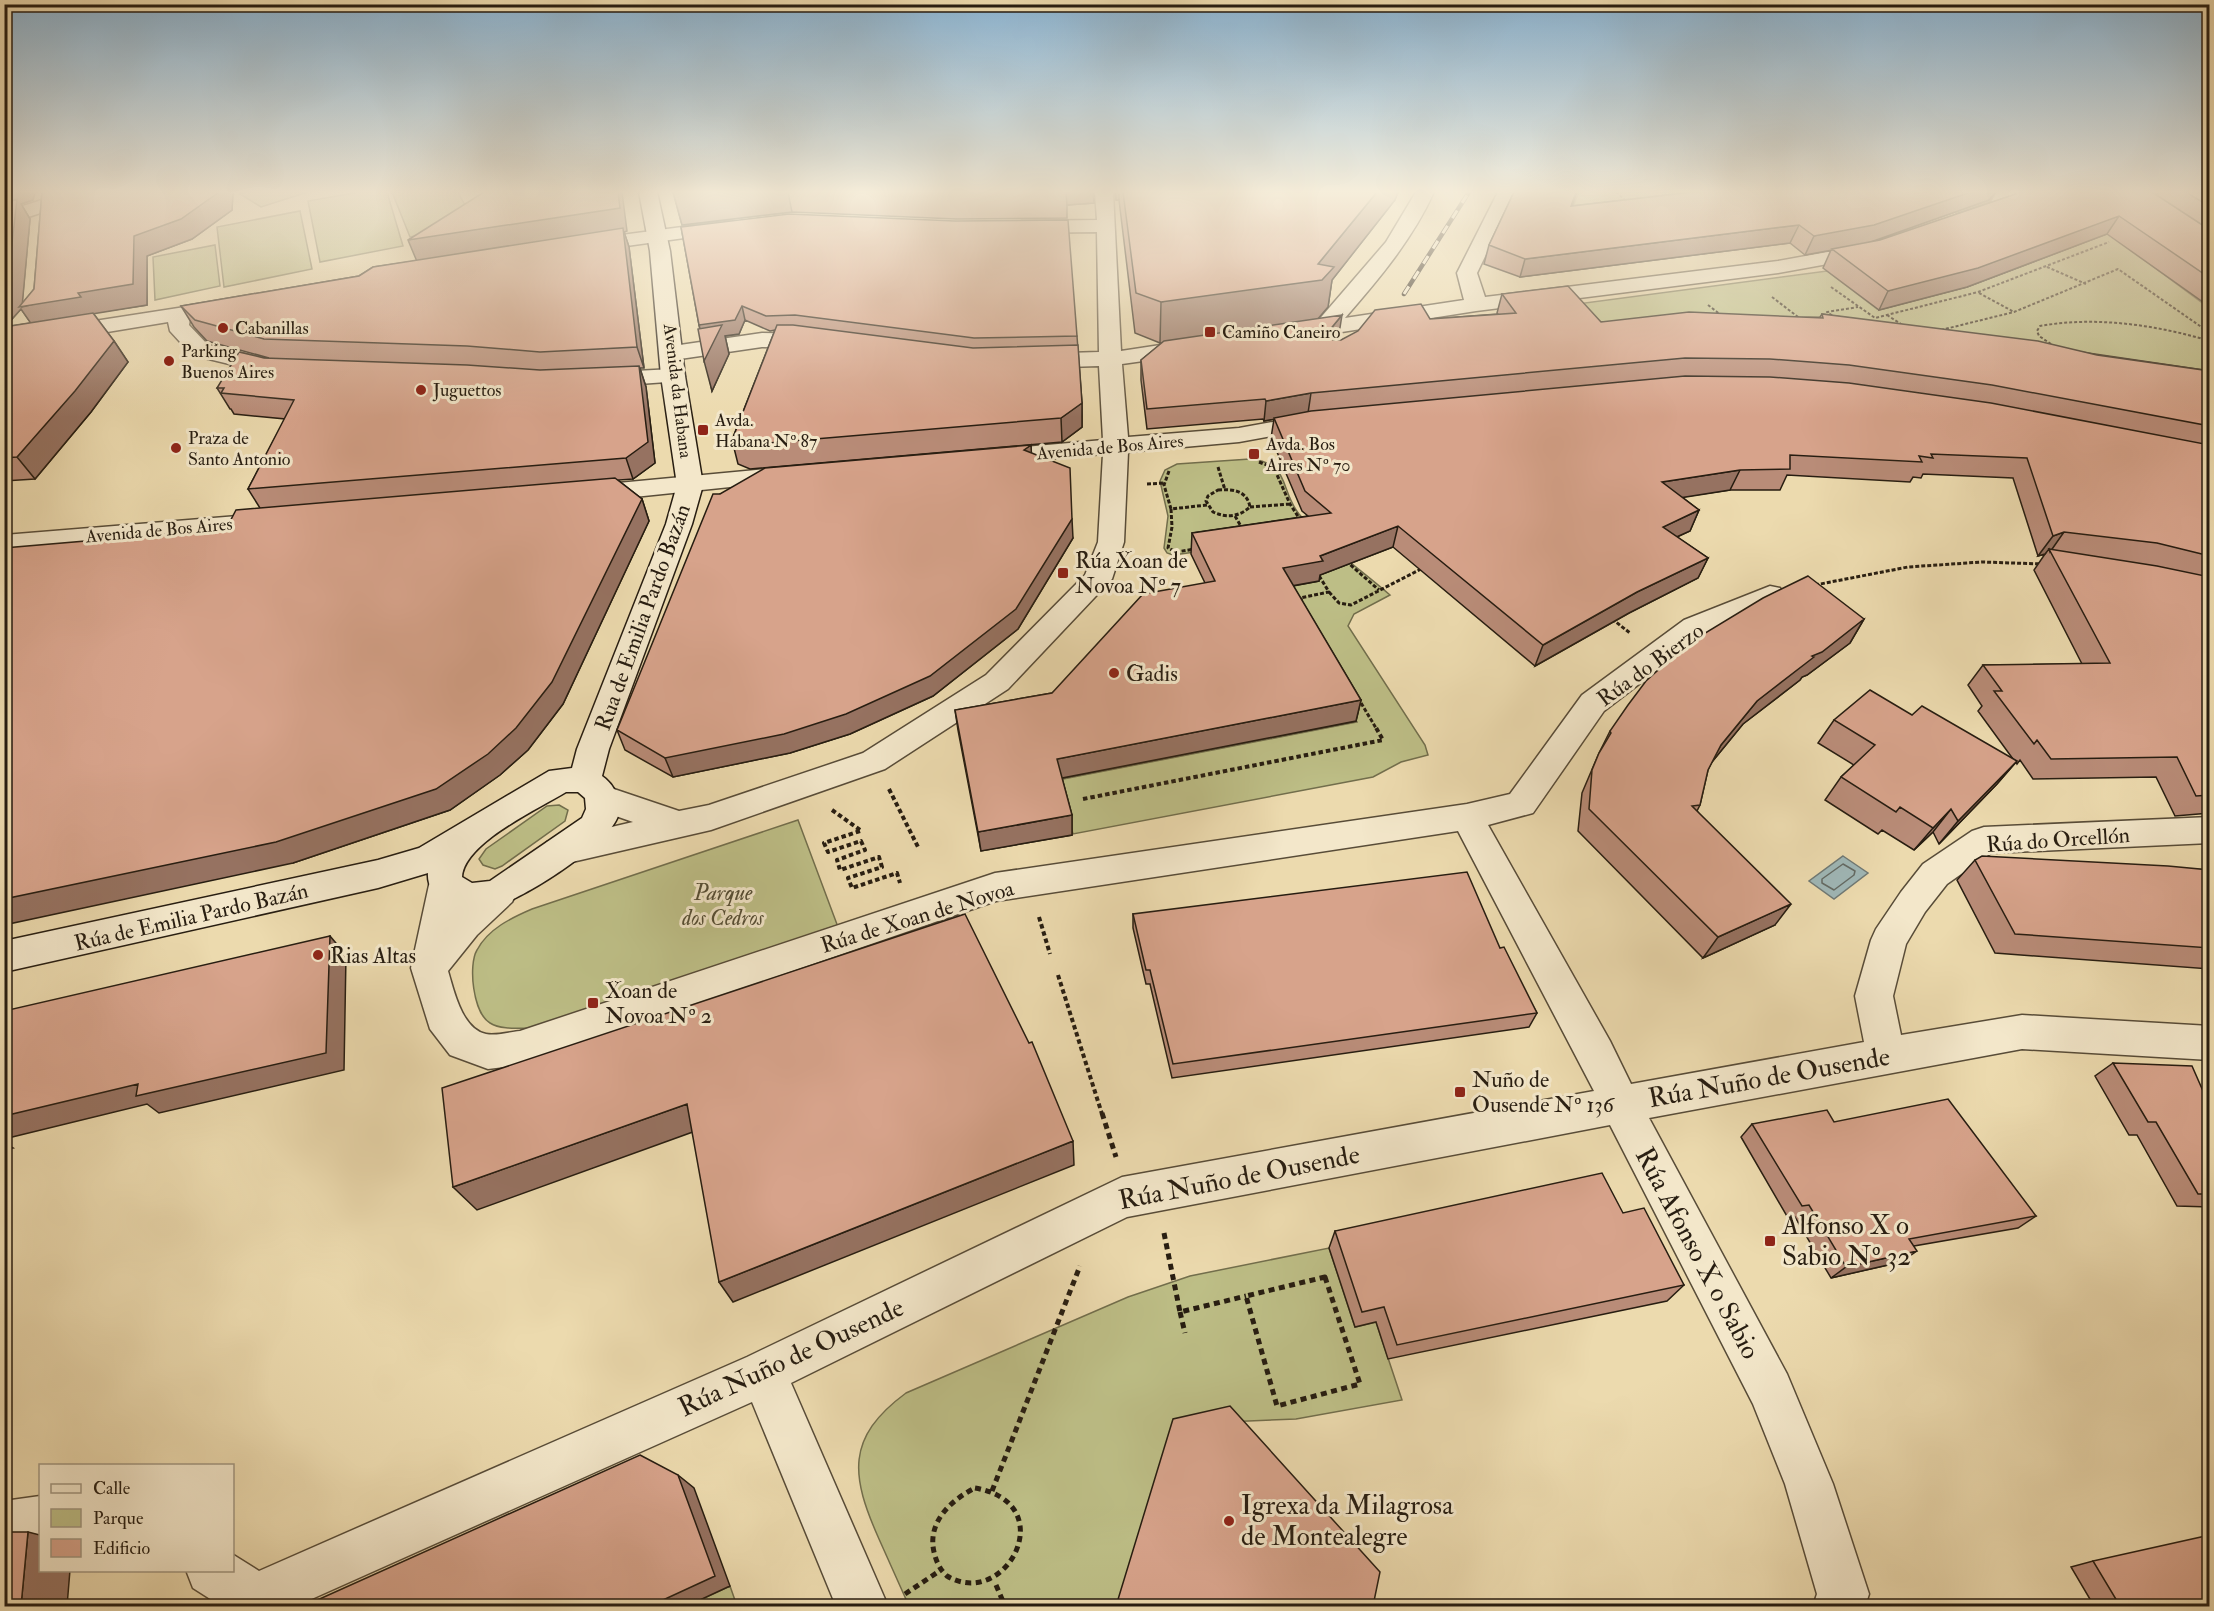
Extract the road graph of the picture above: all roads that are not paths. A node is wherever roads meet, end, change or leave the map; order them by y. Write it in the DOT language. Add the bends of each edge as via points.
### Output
graph roads {
  1 [pos="660,267"];
  2 [pos="1108,267"];
  3 [pos="1376,267"];
  4 [pos="1469,267"];
  5 [pos="1774,267"];
  6 [pos="249,303"];
  7 [pos="1476,305"];
  8 [pos="180,314"];
  9 [pos="28,318"];
  10 [pos="1363,322"];
  11 [pos="1324,328"];
  12 [pos="1279,334"];
  13 [pos="6,343"];
  14 [pos="834,343"];
  15 [pos="1212,344"];
  16 [pos="1344,345"];
  17 [pos="1110,359"];
  18 [pos="1009,361"];
  19 [pos="673,365"];
  20 [pos="299,370"];
  21 [pos="571,381"];
  22 [pos="1339,419"];
  23 [pos="1116,446"];
  24 [pos="962,460"];
  25 [pos="809,474"];
  26 [pos="690,485"];
  27 [pos="560,496"];
  28 [pos="304,518"];
  29 [pos="4,543"];
  30 [pos="1770,595"];
  31 [pos="582,786"];
  32 [pos="1467,818"];
  33 [pos="680,825"];
  34 [pos="2210,830"];
  35 [pos="473,833"];
  36 [pos="559,852"];
  37 [pos="378,874"];
  38 [pos="445,879"];
  39 [pos="500,892"];
  40 [pos="4,957"];
  41 [pos="429,968"];
  42 [pos="2210,1043"];
  43 [pos="1886,1055"];
  44 [pos="1620,1104"];
  45 [pos="763,1373"];
  46 [pos="39,1521"];
  47 [pos="4,1526"];
  48 [pos="213,1572"];
  49 [pos="248,1603"];
  50 [pos="879,1603"];
  51 [pos="1839,1606"];
  1 -- 19 [label="street, Avenida da Habana"];
  2 -- 17 [label="street"];
  3 -- 11 [label="street"];
  4 -- 7 [label="street" via="1467,273"];
  5 -- 7 [label="street"];
  6 -- 8 [label="street"];
  7 -- 10 [label="street"];
  8 -- 13 [label="street"];
  8 -- 20 [label="street" via="178,326 200,350 276,369"];
  9 -- 13 [label="street"];
  10 -- 11 [label="street"];
  10 -- 16 [label="street"];
  11 -- 12 [label="street"];
  14 -- 19 [label="street" via="762,340"];
  15 -- 17 [label="street"];
  17 -- 18 [label="street"];
  17 -- 23 [label="street"];
  19 -- 21 [label="street"];
  19 -- 26 [label="street, Avenida da Habana"];
  22 -- 23 [label="street, Avenida de Bos Aires" via="1305,413 1239,435"];
  23 -- 24 [label="street, Avenida de Bos Aires"];
  23 -- 33 [label="street" via="1111,542 1098,579 997,682 874,761 711,818"];
  25 -- 26 [label="street"];
  26 -- 27 [label="street"];
  26 -- 31 [label="street, Rua de Emilia Pardo Bazán" via="679,524 592,749"];
  28 -- 29 [label="street, Avenida de Bos Aires"];
  30 -- 32 [label="street, Rúa do Bierzo" via="1695,627 1593,703 1521,804"];
  31 -- 33 [label="street"];
  31 -- 35 [label="street, Rúa de Emilia Pardo Bazán"];
  31 -- 36 [label="street, Rúa de Emilia Pardo Bazán" via="603,809 599,822"];
  32 -- 41 [label="street, Rúa de Xoan de Novoa" via="995,887 520,1048 488,1052 464,1043 443,1017"];
  32 -- 44 [label="street, Rúa Afonso X o Sabio"];
  33 -- 36 [label="street"];
  34 -- 43 [label="street, Rúa do Orcellón" via="1984,840 1935,874 1889,940 1874,996"];
  35 -- 37 [label="street, Rúa de Emilia Pardo Bazán" via="429,859"];
  35 -- 38 [label="street, Rúa de Emilia Pardo Bazán" via="450,857"];
  36 -- 39 [label="street, Rúa de Emilia Pardo Bazán"];
  37 -- 38 [label="street, Rúa de Emilia Pardo Bazán"];
  37 -- 40 [label="street, Rúa de Emilia Pardo Bazán"];
  38 -- 39 [label="street, Rúa de Emilia Pardo Bazán" via="464,896"];
  38 -- 41 [label="street, Rúa de Xoan de Novoa"];
  39 -- 41 [label="street" via="464,925"];
  42 -- 43 [label="street, Rúa Nuño de Ousende" via="2022,1032"];
  43 -- 44 [label="street, Rúa Nuño de Ousende"];
  44 -- 45 [label="street, Rúa Nuño de Ousende" via="1129,1197"];
  44 -- 51 [label="street, Rúa Afonso X o Sabio" via="1771,1390 1809,1484 1843,1594"];
  45 -- 49 [label="street, Rúa Nuño de Ousende"];
  45 -- 50 [label="street"];
  46 -- 47 [label="street"];
  48 -- 49 [label="street"];
}
